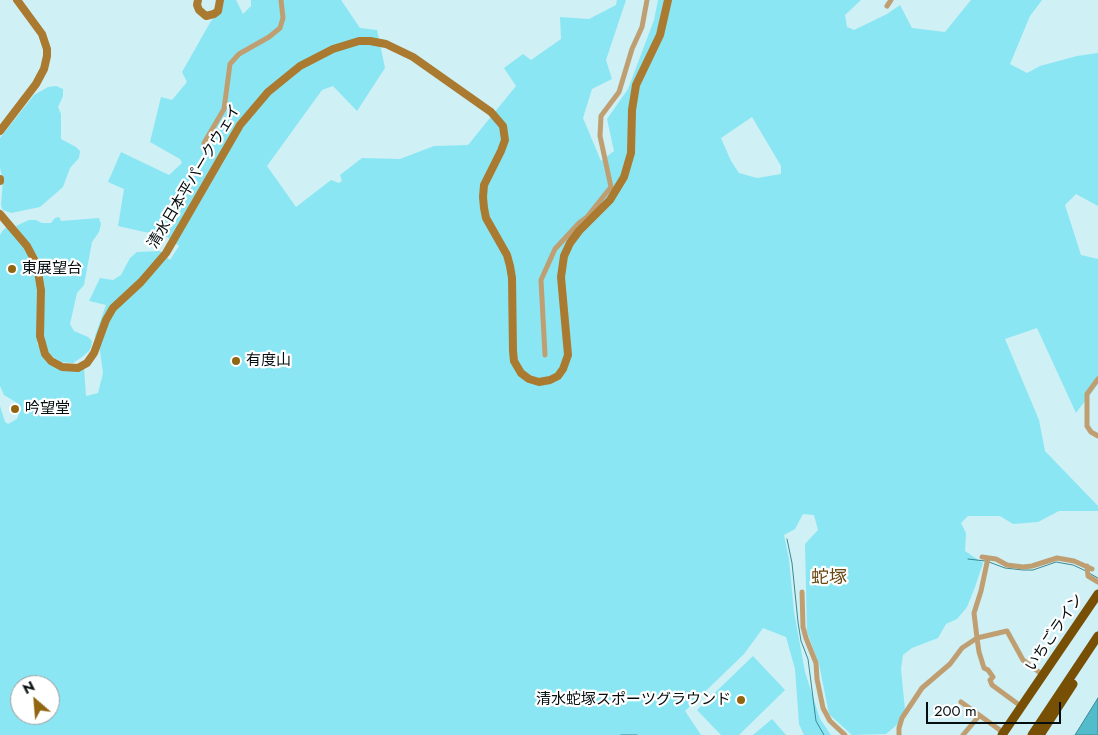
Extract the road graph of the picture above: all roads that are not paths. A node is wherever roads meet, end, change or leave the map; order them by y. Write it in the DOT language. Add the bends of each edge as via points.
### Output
graph roads {
  1 [pos="17,0"];
  2 [pos="198,0"];
  3 [pos="220,0"];
  4 [pos="281,0"];
  5 [pos="647,0"];
  6 [pos="668,0"];
  7 [pos="891,0"];
  8 [pos="887,6"];
  9 [pos="0,131"];
  10 [pos="204,143"];
  11 [pos="0,214"];
  12 [pos="545,355"];
  13 [pos="1098,379"];
  14 [pos="1098,436"];
  15 [pos="1098,582"];
  16 [pos="802,592"];
  17 [pos="1098,594"];
  18 [pos="1098,636"];
  19 [pos="977,638"];
  20 [pos="1098,646"];
  21 [pos="1043,675"];
  22 [pos="961,702"];
  23 [pos="1019,710"];
  24 [pos="979,716"];
  25 [pos="1005,734"];
  26 [pos="845,735"];
  27 [pos="899,735"];
  28 [pos="963,735"];
  29 [pos="1032,735"];
  30 [pos="1040,735"];
  1 -- 9 [label="street" via="42,34 47,56 36,84"];
  2 -- 3 [label="street" via="199,10 210,16 218,11"];
  4 -- 10 [label="street" via="283,18 280,28 239,54 230,64 224,109"];
  5 -- 12 [label="street" via="642,27 619,92 600,120 600,136 611,187 555,249 541,280"];
  6 -- 11 [label="street, 清水日本平パークウェイ" via="660,35 641,73 634,96 631,153 624,177 610,200 579,231 564,256 561,277 568,355 561,373 545,382 525,376 514,361 511,271 507,255 490,226 484,208 484,185 505,140 503,126 498,118 413,57 386,44 353,42 327,52 278,83 256,106 240,125 166,253 112,308 94,353 82,366 62,367 51,361 43,349 37,265 27,246"];
  7 -- 8 [label="street"];
  13 -- 14 [label="street" via="1087,394 1087,426"];
  15 -- 19 [label="street" via="1088,576 1090,567 1074,561 1058,558 1023,567 985,557 981,592 974,614"];
  16 -- 26 [label="street" via="803,627 816,663 823,708 830,721"];
  17 -- 21 [label="highway, いちごライン"];
  18 -- 29 [label="highway"];
  19 -- 21 [label="street" via="1006,631 1023,660"];
  19 -- 23 [label="street" via="984,668 993,677 990,680 992,685"];
  19 -- 27 [label="street" via="962,648 950,664 922,688 902,718"];
  20 -- 30 [label="highway"];
  21 -- 23 [label="highway, いちごライン"];
  22 -- 24 [label="street"];
  23 -- 25 [label="highway, いちごライン" via="1016,721"];
  24 -- 25 [label="street"];
  24 -- 28 [label="street"];
}
